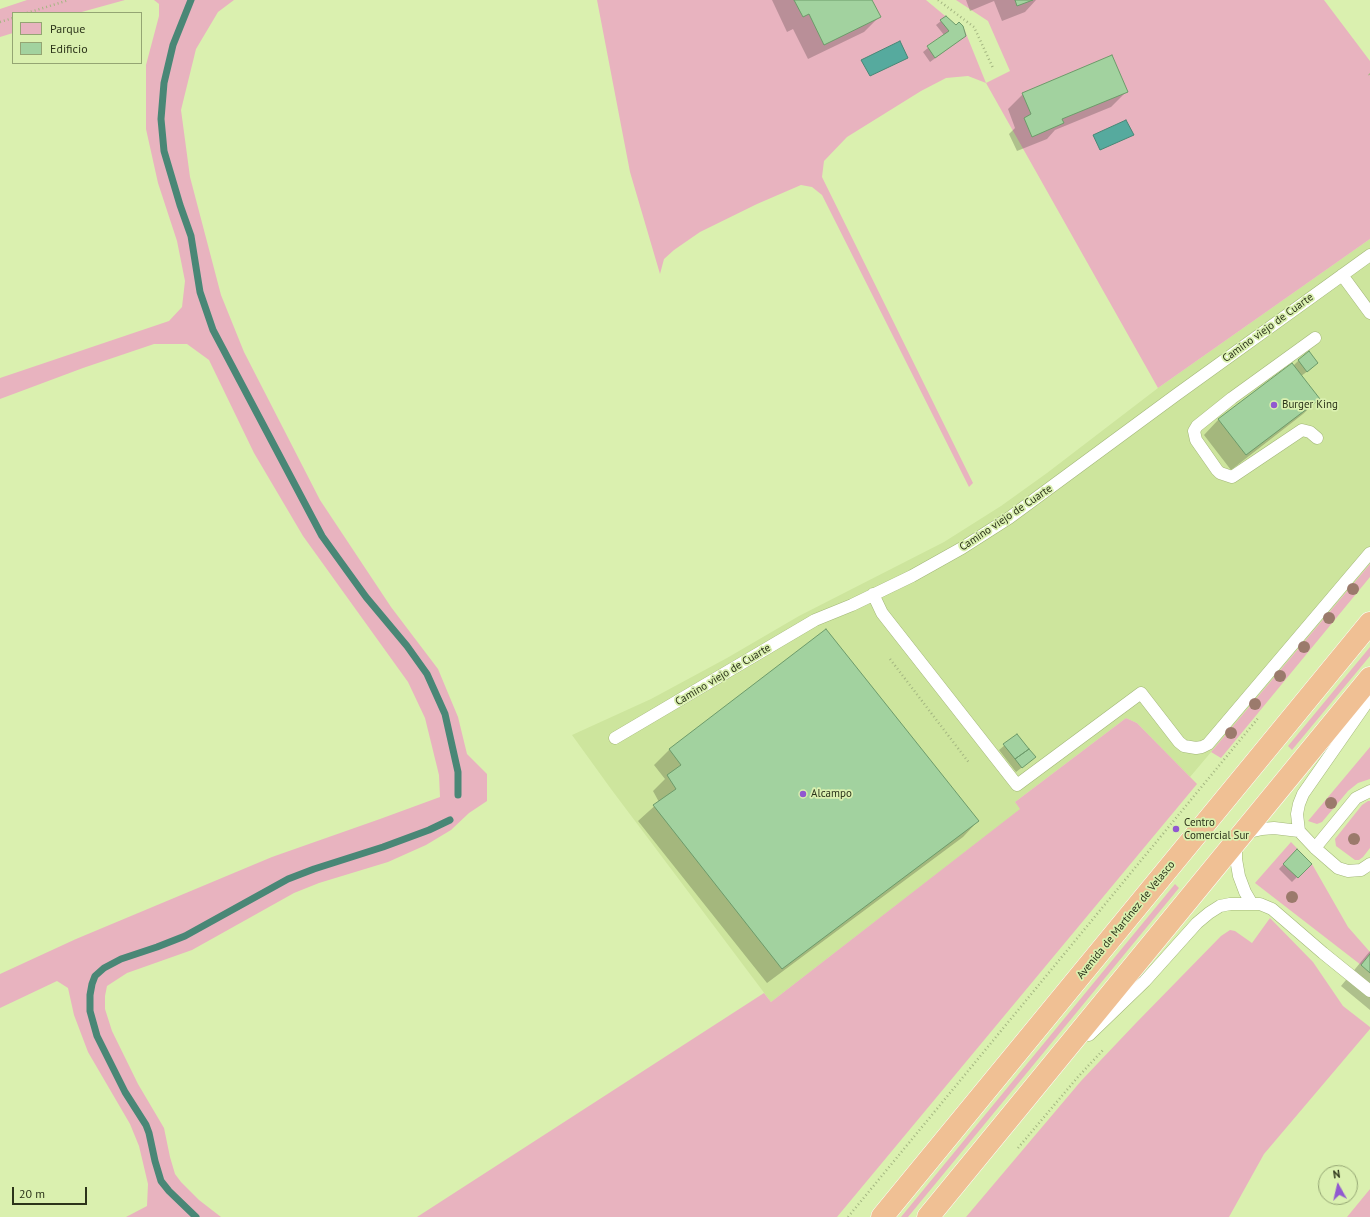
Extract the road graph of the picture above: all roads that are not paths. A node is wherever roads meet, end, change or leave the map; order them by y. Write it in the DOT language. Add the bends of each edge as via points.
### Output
graph roads {
  1 [pos="1370,256"];
  2 [pos="1342,276"];
  3 [pos="1370,313"];
  4 [pos="1315,338"];
  5 [pos="1317,438"];
  6 [pos="1370,553"];
  7 [pos="873,594"];
  8 [pos="1370,623"];
  9 [pos="1370,678"];
  10 [pos="1370,698"];
  11 [pos="615,738"];
  12 [pos="1370,791"];
  13 [pos="1299,832"];
  14 [pos="1239,838"];
  15 [pos="1315,848"];
  16 [pos="1370,864"];
  17 [pos="1252,904"];
  18 [pos="1370,991"];
  19 [pos="1032,1090"];
  20 [pos="882,1217"];
  21 [pos="928,1217"];
  1 -- 2 [label="lane, Camino viejo de Cuarte"];
  2 -- 3 [label="lane"];
  2 -- 7 [label="lane, Camino viejo de Cuarte" via="1176,394 1009,518 934,564"];
  4 -- 5 [label="lane" via="1232,398 1194,431 1196,440 1217,470 1232,477 1302,430"];
  6 -- 7 [label="lane" via="1208,744 1202,747 1184,746 1141,694 1017,785 882,613"];
  7 -- 11 [label="lane, Camino viejo de Cuarte" via="815,620"];
  8 -- 20 [label="highway, Avenida de Martínez de Velasco"];
  9 -- 14 [label="highway"];
  10 -- 13 [label="lane" via="1303,794 1297,814"];
  12 -- 15 [label="lane" via="1356,798"];
  13 -- 14 [label="lane" via="1262,829"];
  13 -- 15 [label="lane"];
  14 -- 17 [label="lane" via="1236,859 1239,876"];
  14 -- 19 [label="highway"];
  15 -- 16 [label="lane" via="1338,868 1348,871 1362,870"];
  17 -- 18 [label="lane" via="1272,909"];
  17 -- 19 [label="lane" via="1230,904 1209,912 1145,981"];
  19 -- 21 [label="highway"];
}
